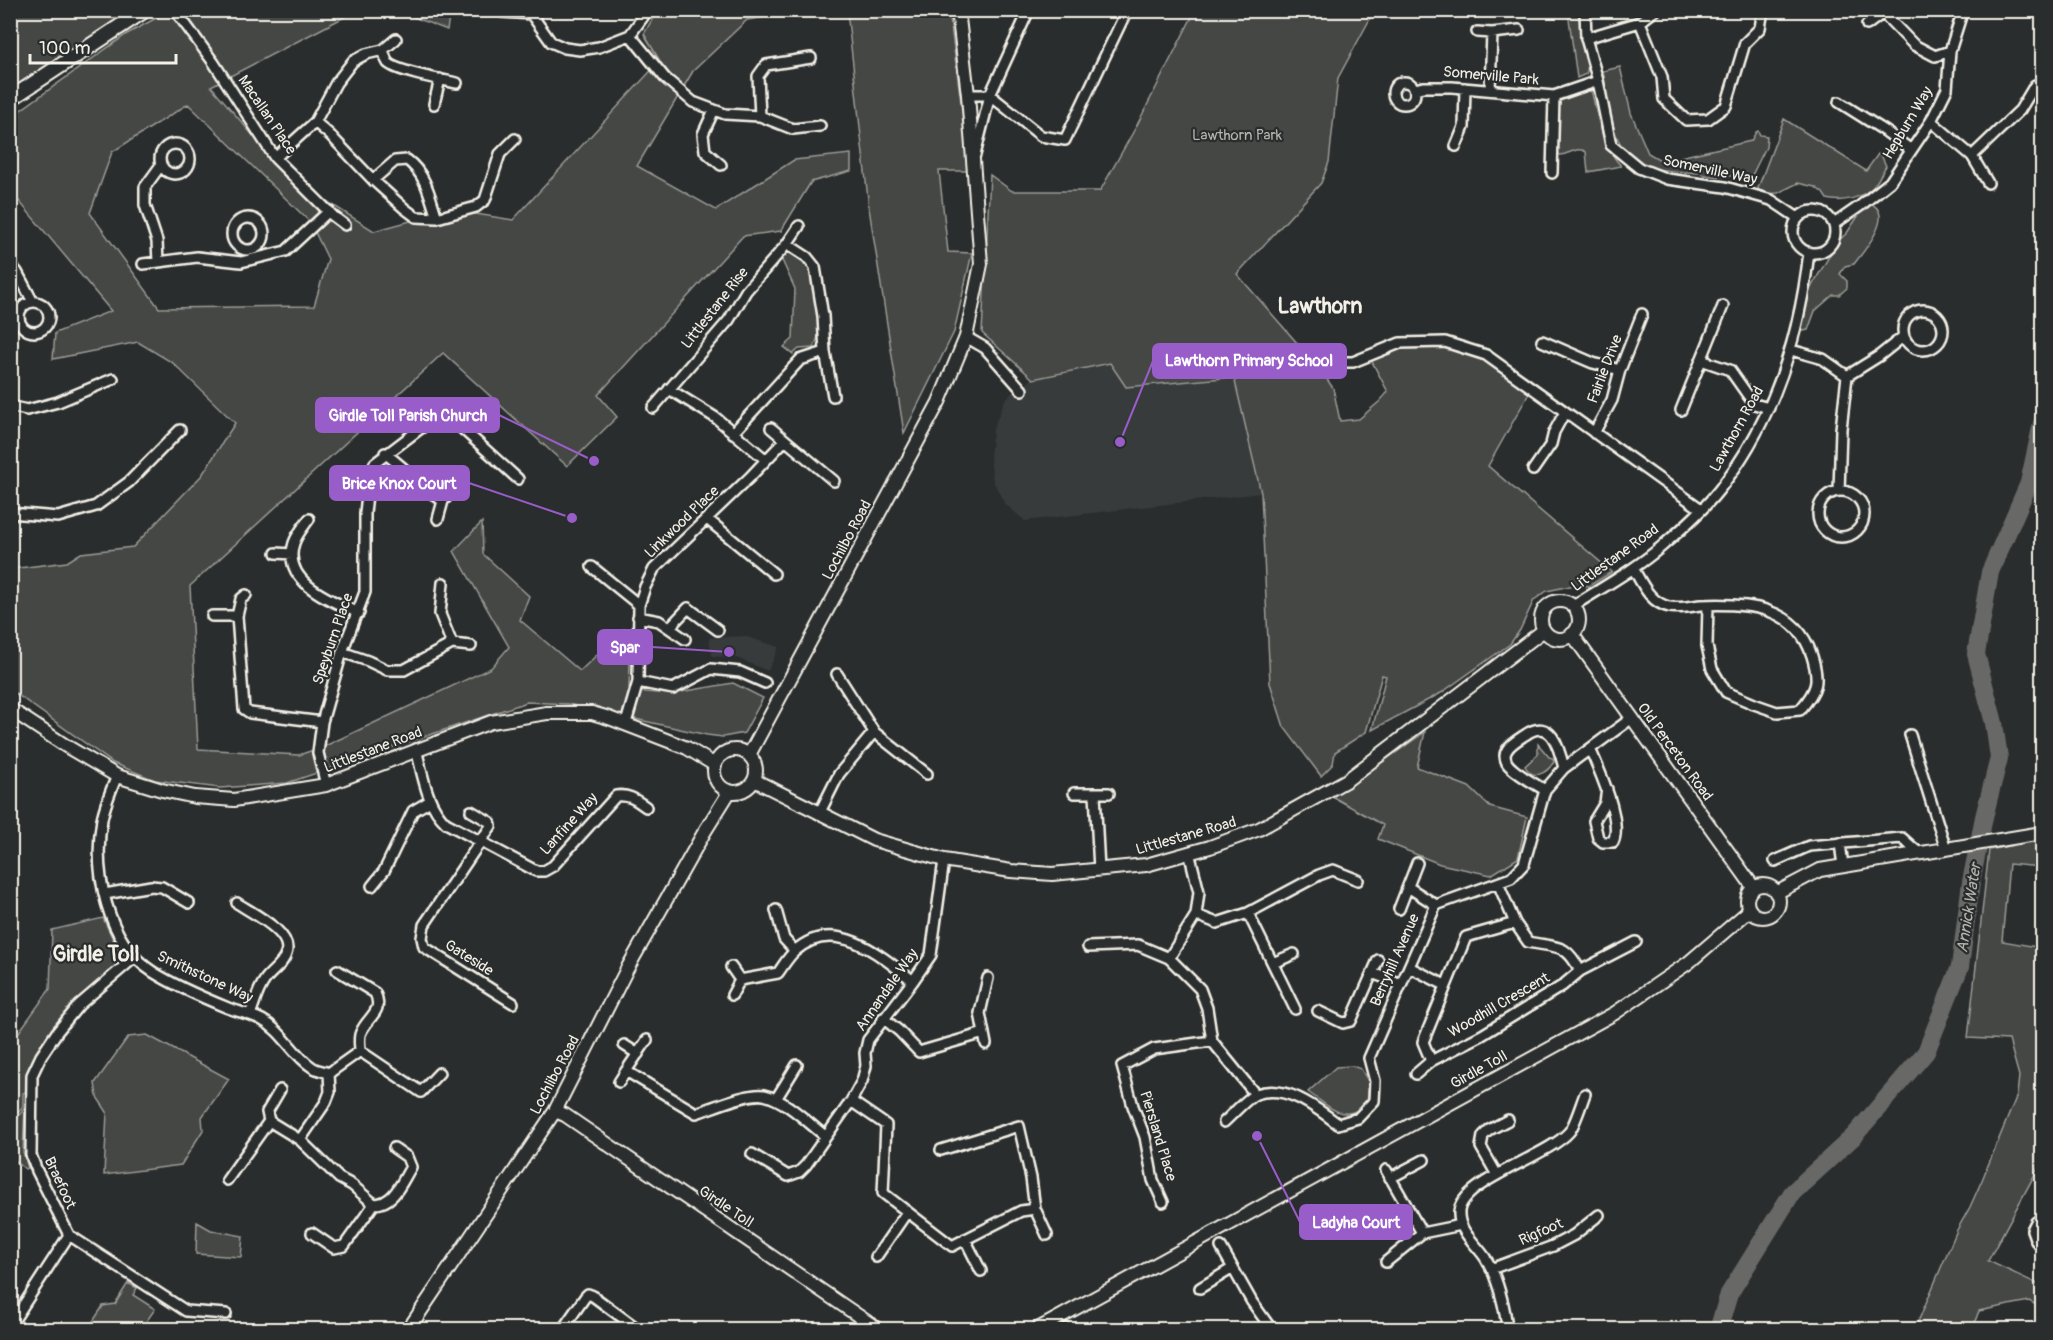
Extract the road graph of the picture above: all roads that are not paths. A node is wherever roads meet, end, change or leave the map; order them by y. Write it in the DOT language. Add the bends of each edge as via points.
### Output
graph roads {
  1 [pos="145,10"];
  2 [pos="176,10"];
  3 [pos="646,10"];
  4 [pos="958,10"];
  5 [pos="1029,10"];
  6 [pos="1127,10"];
  7 [pos="1585,10"];
  8 [pos="1656,10"];
  9 [pos="1763,10"];
  10 [pos="1963,10"];
  11 [pos="502,12"];
  12 [pos="531,12"];
  13 [pos="1640,22"];
  14 [pos="1867,25"];
  15 [pos="1519,30"];
  16 [pos="1478,32"];
  17 [pos="1492,33"];
  18 [pos="630,35"];
  19 [pos="1586,38"];
  20 [pos="396,39"];
  21 [pos="383,50"];
  22 [pos="1950,51"];
  23 [pos="810,58"];
  24 [pos="440,79"];
  25 [pos="1598,81"];
  26 [pos="457,83"];
  27 [pos="2035,85"];
  28 [pos="1465,88"];
  29 [pos="1415,89"];
  30 [pos="1490,90"];
  31 [pos="968,94"];
  32 [pos="990,94"];
  33 [pos="1554,96"];
  34 [pos="10,99"];
  35 [pos="1839,102"];
  36 [pos="434,104"];
  37 [pos="714,110"];
  38 [pos="760,116"];
  39 [pos="1931,121"];
  40 [pos="315,122"];
  41 [pos="820,126"];
  42 [pos="515,139"];
  43 [pos="1456,146"];
  44 [pos="1911,150"];
  45 [pos="1972,156"];
  46 [pos="275,158"];
  47 [pos="973,163"];
  48 [pos="161,165"];
  49 [pos="722,165"];
  50 [pos="1552,173"];
  51 [pos="373,180"];
  52 [pos="1988,183"];
  53 [pos="329,211"];
  54 [pos="437,218"];
  55 [pos="1798,218"];
  56 [pos="1834,224"];
  57 [pos="345,225"];
  58 [pos="800,226"];
  59 [pos="787,244"];
  60 [pos="243,249"];
  61 [pos="1809,252"];
  62 [pos="158,262"];
  63 [pos="241,262"];
  64 [pos="10,264"];
  65 [pos="143,264"];
  66 [pos="33,302"];
  67 [pos="1723,306"];
  68 [pos="1642,314"];
  69 [pos="15,318"];
  70 [pos="1904,336"];
  71 [pos="966,337"];
  72 [pos="1542,341"];
  73 [pos="1791,350"];
  74 [pos="825,352"];
  75 [pos="1701,360"];
  76 [pos="1323,362"];
  77 [pos="1620,370"];
  78 [pos="1847,376"];
  79 [pos="112,379"];
  80 [pos="669,388"];
  81 [pos="1022,390"];
  82 [pos="833,396"];
  83 [pos="10,406"];
  84 [pos="653,408"];
  85 [pos="1769,408"];
  86 [pos="1681,410"];
  87 [pos="1565,412"];
  88 [pos="771,428"];
  89 [pos="180,430"];
  90 [pos="733,433"];
  91 [pos="1594,433"];
  92 [pos="785,440"];
  93 [pos="385,453"];
  94 [pos="765,459"];
  95 [pos="1533,470"];
  96 [pos="518,479"];
  97 [pos="834,482"];
  98 [pos="456,487"];
  99 [pos="1839,491"];
  100 [pos="443,501"];
  101 [pos="1701,509"];
  102 [pos="10,513"];
  103 [pos="309,519"];
  104 [pos="438,519"];
  105 [pos="707,519"];
  106 [pos="276,553"];
  107 [pos="292,554"];
  108 [pos="592,567"];
  109 [pos="1633,568"];
  110 [pos="774,574"];
  111 [pos="443,583"];
  112 [pos="246,595"];
  113 [pos="639,605"];
  114 [pos="1708,605"];
  115 [pos="1573,606"];
  116 [pos="359,613"];
  117 [pos="213,616"];
  118 [pos="237,616"];
  119 [pos="638,617"];
  120 [pos="670,627"];
  121 [pos="718,630"];
  122 [pos="1544,630"];
  123 [pos="1572,634"];
  124 [pos="685,639"];
  125 [pos="452,644"];
  126 [pos="471,646"];
  127 [pos="342,652"];
  128 [pos="837,674"];
  129 [pos="638,682"];
  130 [pos="765,683"];
  131 [pos="10,709"];
  132 [pos="1632,718"];
  133 [pos="322,722"];
  134 [pos="626,723"];
  135 [pos="874,732"];
  136 [pos="1910,735"];
  137 [pos="416,749"];
  138 [pos="1590,749"];
  139 [pos="748,755"];
  140 [pos="718,760"];
  141 [pos="1564,768"];
  142 [pos="927,774"];
  143 [pos="117,776"];
  144 [pos="754,780"];
  145 [pos="326,785"];
  146 [pos="725,788"];
  147 [pos="1607,789"];
  148 [pos="1545,790"];
  149 [pos="1074,793"];
  150 [pos="1095,793"];
  151 [pos="1109,793"];
  152 [pos="430,801"];
  153 [pos="646,807"];
  154 [pos="471,811"];
  155 [pos="819,814"];
  156 [pos="2043,833"];
  157 [pos="481,841"];
  158 [pos="1840,843"];
  159 [pos="1946,849"];
  160 [pos="1189,852"];
  161 [pos="1919,853"];
  162 [pos="944,860"];
  163 [pos="1775,861"];
  164 [pos="1417,863"];
  165 [pos="1843,866"];
  166 [pos="1099,870"];
  167 [pos="1358,880"];
  168 [pos="1498,883"];
  169 [pos="372,886"];
  170 [pos="1408,887"];
  171 [pos="1754,888"];
  172 [pos="1776,892"];
  173 [pos="105,894"];
  174 [pos="189,903"];
  175 [pos="237,903"];
  176 [pos="1436,905"];
  177 [pos="776,909"];
  178 [pos="1398,909"];
  179 [pos="1750,910"];
  180 [pos="1248,913"];
  181 [pos="1196,915"];
  182 [pos="1515,923"];
  183 [pos="1636,942"];
  184 [pos="1088,947"];
  185 [pos="795,951"];
  186 [pos="1294,954"];
  187 [pos="135,957"];
  188 [pos="1169,958"];
  189 [pos="1377,960"];
  190 [pos="1273,963"];
  191 [pos="1409,967"];
  192 [pos="731,968"];
  193 [pos="337,970"];
  194 [pos="1580,971"];
  195 [pos="1372,973"];
  196 [pos="988,978"];
  197 [pos="740,980"];
  198 [pos="913,981"];
  199 [pos="1401,984"];
  200 [pos="1445,985"];
  201 [pos="732,994"];
  202 [pos="513,1003"];
  203 [pos="1295,1009"];
  204 [pos="1318,1011"];
  205 [pos="250,1015"];
  206 [pos="883,1018"];
  207 [pos="984,1033"];
  208 [pos="647,1040"];
  209 [pos="1212,1041"];
  210 [pos="986,1044"];
  211 [pos="624,1045"];
  212 [pos="360,1051"];
  213 [pos="638,1054"];
  214 [pos="1431,1062"];
  215 [pos="797,1065"];
  216 [pos="626,1071"];
  217 [pos="329,1073"];
  218 [pos="439,1073"];
  219 [pos="1416,1074"];
  220 [pos="619,1082"];
  221 [pos="280,1090"];
  222 [pos="1255,1094"];
  223 [pos="1585,1094"];
  224 [pos="776,1099"];
  225 [pos="851,1101"];
  226 [pos="555,1111"];
  227 [pos="1508,1120"];
  228 [pos="269,1121"];
  229 [pos="1224,1122"];
  230 [pos="825,1136"];
  231 [pos="300,1140"];
  232 [pos="394,1148"];
  233 [pos="941,1150"];
  234 [pos="752,1154"];
  235 [pos="1424,1160"];
  236 [pos="1497,1175"];
  237 [pos="227,1180"];
  238 [pos="1163,1202"];
  239 [pos="374,1204"];
  240 [pos="1035,1209"];
  241 [pos="907,1212"];
  242 [pos="1599,1215"];
  243 [pos="2043,1218"];
  244 [pos="1461,1225"];
  245 [pos="312,1233"];
  246 [pos="1422,1233"];
  247 [pos="69,1235"];
  248 [pos="1047,1235"];
  249 [pos="965,1239"];
  250 [pos="2043,1245"];
  251 [pos="1221,1247"];
  252 [pos="876,1257"];
  253 [pos="1386,1262"];
  254 [pos="1233,1268"];
  255 [pos="1491,1269"];
  256 [pos="981,1271"];
  257 [pos="1200,1288"];
  258 [pos="226,1314"];
  259 [pos="10,1326"];
  260 [pos="408,1329"];
  261 [pos="562,1329"];
  262 [pos="639,1329"];
  263 [pos="879,1329"];
  264 [pos="1036,1329"];
  265 [pos="1272,1329"];
  266 [pos="1507,1329"];
  1 -- 34 [label="main road"];
  2 -- 46 [label="street, Macallan Place"];
  3 -- 18 [label="street"];
  4 -- 31 [label="street, Lochilbo Road"];
  5 -- 32 [label="street"];
  6 -- 32 [label="street" via="1065,140 1041,136"];
  7 -- 19 [label="street, Somerville Way"];
  8 -- 13 [label="street"];
  9 -- 13 [label="street" via="1760,28 1745,43 1726,106 1708,119 1686,120 1665,99 1662,77"];
  10 -- 22 [label="street, Hepburn Way"];
  11 -- 12 [label="street"];
  12 -- 18 [label="street" via="551,42 573,50 599,47"];
  13 -- 19 [label="street"];
  14 -- 22 [label="street" via="1883,13 1914,45 1935,56"];
  15 -- 17 [label="street"];
  16 -- 17 [label="street"];
  17 -- 30 [label="street"];
  18 -- 37 [label="street" via="664,78 693,102"];
  19 -- 25 [label="street, Somerville Way"];
  20 -- 21 [label="street"];
  21 -- 24 [label="street" via="392,66"];
  21 -- 40 [label="street" via="353,61"];
  22 -- 39 [label="street, Hepburn Way" via="1947,89"];
  23 -- 38 [label="street" via="766,65 758,76"];
  24 -- 26 [label="street"];
  24 -- 36 [label="street"];
  25 -- 33 [label="street, Somerville Park"];
  25 -- 55 [label="street, Somerville Way" via="1611,145 1639,168 1667,179 1725,186 1771,200"];
  27 -- 45 [label="street" via="2020,110"];
  28 -- 29 [label="street, Somerville Park"];
  28 -- 30 [label="street, Somerville Park"];
  28 -- 43 [label="street" via="1464,127"];
  30 -- 33 [label="street, Somerville Park"];
  31 -- 32 [label="street"];
  31 -- 47 [label="street, Lochilbo Road"];
  32 -- 47 [label="street"];
  33 -- 50 [label="street"];
  35 -- 44 [label="street"];
  37 -- 38 [label="street"];
  37 -- 49 [label="street" via="703,134 705,151"];
  38 -- 41 [label="street" via="793,129"];
  39 -- 44 [label="street, Hepburn Way"];
  39 -- 45 [label="street"];
  40 -- 46 [label="street"];
  40 -- 51 [label="street"];
  42 -- 54 [label="street" via="500,154 486,200 476,207"];
  44 -- 56 [label="street, Hepburn Way" via="1890,182"];
  45 -- 52 [label="street"];
  46 -- 53 [label="street, Macallan Place"];
  47 -- 71 [label="street, Lochilbo Road" via="981,264"];
  48 -- 62 [label="street" via="145,187 145,205 157,241"];
  51 -- 54 [label="street" via="416,217"];
  51 -- 54 [label="street" via="394,161 407,160 422,176"];
  53 -- 57 [label="street, Macallan Place"];
  53 -- 63 [label="street" via="286,251"];
  55 -- 56 [label="street" via="1820,212"];
  55 -- 61 [label="street" via="1794,237"];
  56 -- 61 [label="street" via="1830,246"];
  58 -- 59 [label="street, Littlestane Rise"];
  59 -- 74 [label="street" via="815,267"];
  59 -- 80 [label="street, Littlestane Rise" via="746,291 729,320"];
  60 -- 63 [label="street"];
  61 -- 73 [label="street, Lawthorn Road"];
  62 -- 63 [label="street" via="197,257"];
  62 -- 65 [label="street"];
  64 -- 66 [label="street"];
  66 -- 69 [label="street"];
  66 -- 69 [label="street" via="48,312 44,328 27,330"];
  67 -- 75 [label="street"];
  68 -- 77 [label="street, Fairlie Drive"];
  70 -- 70 [label="street" via="1906,320 1920,310 1936,315 1942,325 1940,341 1932,349 1915,349"];
  70 -- 78 [label="street"];
  71 -- 81 [label="street" via="986,348"];
  71 -- 139 [label="street, Lochilbo Road" via="939,402"];
  72 -- 77 [label="street"];
  73 -- 78 [label="street" via="1823,358"];
  73 -- 85 [label="street, Lawthorn Road"];
  74 -- 82 [label="street"];
  74 -- 90 [label="street" via="800,360"];
  75 -- 85 [label="street" via="1730,370 1754,404"];
  75 -- 86 [label="street"];
  76 -- 87 [label="street" via="1353,362 1400,343 1445,342 1486,356"];
  77 -- 91 [label="street, Fairlie Drive" via="1612,400"];
  78 -- 99 [label="street"];
  79 -- 83 [label="street" via="58,402 27,410"];
  80 -- 84 [label="street, Littlestane Rise"];
  80 -- 90 [label="street"];
  85 -- 101 [label="street, Lawthorn Road" via="1725,483"];
  87 -- 91 [label="street"];
  87 -- 95 [label="street" via="1551,444"];
  88 -- 92 [label="street"];
  89 -- 102 [label="street" via="129,482 96,506 58,517"];
  90 -- 94 [label="street"];
  91 -- 101 [label="street"];
  92 -- 94 [label="street, Linkwood Place"];
  92 -- 97 [label="street"];
  93 -- 96 [label="street, Speyburn Place" via="425,425 456,423"];
  93 -- 100 [label="street" via="403,468 410,482"];
  93 -- 116 [label="street, Speyburn Place" via="369,476 365,592"];
  94 -- 105 [label="street, Linkwood Place"];
  98 -- 100 [label="street"];
  99 -- 99 [label="street" via="1821,502 1819,519 1831,534 1847,536 1860,526 1864,513 1857,498"];
  100 -- 104 [label="street"];
  101 -- 109 [label="street, Littlestane Road"];
  103 -- 107 [label="street"];
  105 -- 110 [label="street"];
  105 -- 113 [label="street, Linkwood Place" via="654,569"];
  106 -- 107 [label="street"];
  107 -- 116 [label="street" via="297,574 308,585"];
  108 -- 113 [label="street"];
  109 -- 114 [label="street" via="1651,598 1669,607"];
  109 -- 115 [label="street, Littlestane Road"];
  111 -- 125 [label="street" via="440,614"];
  112 -- 118 [label="street" via="241,599"];
  113 -- 119 [label="street, Linkwood Place"];
  114 -- 114 [label="street" via="1773,610 1793,626 1808,646 1817,674 1812,696 1800,710 1777,712 1726,692 1713,669 1707,646"];
  115 -- 122 [label="street" via="1561,601 1550,604 1541,618"];
  115 -- 123 [label="street" via="1579,618"];
  116 -- 127 [label="street, Speyburn Place"];
  117 -- 118 [label="street"];
  118 -- 133 [label="street" via="244,709"];
  119 -- 120 [label="street"];
  119 -- 129 [label="street, Linkwood Place"];
  120 -- 121 [label="street" via="688,608"];
  120 -- 124 [label="street"];
  122 -- 123 [label="street" via="1556,638"];
  122 -- 160 [label="street, Littlestane Road" via="1347,780 1259,830"];
  123 -- 132 [label="street, Old Perceton Road"];
  125 -- 126 [label="street"];
  125 -- 127 [label="street" via="404,670 387,670"];
  127 -- 133 [label="street, Speyburn Place"];
  128 -- 135 [label="street"];
  129 -- 130 [label="street" via="673,689 711,669 740,672"];
  129 -- 134 [label="street, Linkwood Place"];
  131 -- 143 [label="street, Littlestane Road"];
  132 -- 138 [label="street, Berryhill Avenue"];
  132 -- 171 [label="street, Old Perceton Road"];
  133 -- 145 [label="street, Speyburn Place" via="318,753"];
  134 -- 137 [label="street, Littlestane Road" via="592,713 547,713 491,722"];
  134 -- 140 [label="street, Littlestane Road"];
  135 -- 142 [label="street"];
  135 -- 155 [label="street" via="839,774"];
  136 -- 159 [label="street"];
  137 -- 145 [label="street, Littlestane Road"];
  137 -- 152 [label="street"];
  138 -- 141 [label="street, Berryhill Avenue"];
  138 -- 147 [label="street"];
  139 -- 140 [label="street" via="738,750 727,751"];
  139 -- 144 [label="street" via="756,767"];
  140 -- 146 [label="street" via="716,779"];
  141 -- 148 [label="street, Berryhill Avenue"];
  141 -- 148 [label="street" via="1557,746 1546,731 1532,730 1509,747 1505,757 1509,765"];
  143 -- 145 [label="street, Littlestane Road" via="195,797 234,800"];
  143 -- 173 [label="street, Smithstone Way" via="100,837"];
  144 -- 146 [label="street" via="740,791"];
  144 -- 155 [label="street, Littlestane Road"];
  146 -- 226 [label="street, Lochlibo Road"];
  147 -- 147 [label="street" via="1616,826 1615,838 1608,843 1598,838 1594,821 1605,803"];
  148 -- 168 [label="street, Berryhill Avenue" via="1524,864 1511,878"];
  149 -- 150 [label="street"];
  150 -- 151 [label="street"];
  150 -- 166 [label="street"];
  152 -- 157 [label="street" via="446,823"];
  152 -- 169 [label="street" via="413,811 384,871"];
  153 -- 157 [label="street, Lanfine Way" via="631,797 616,796 553,866 544,871 536,871"];
  154 -- 157 [label="street, Gateside" via="490,822"];
  155 -- 162 [label="street, Littlestane Road" via="874,840"];
  156 -- 159 [label="street"];
  157 -- 202 [label="street, Gateside" via="424,925 422,938 424,947"];
  158 -- 161 [label="street" via="1902,838"];
  158 -- 163 [label="street" via="1809,846"];
  158 -- 165 [label="street"];
  159 -- 161 [label="street"];
  160 -- 166 [label="street, Littlestane Road" via="1146,865"];
  160 -- 181 [label="street" via="1199,892"];
  161 -- 165 [label="street"];
  162 -- 166 [label="street, Littlestane Road" via="1011,872"];
  162 -- 198 [label="street, Annandale Way" via="931,954"];
  164 -- 170 [label="street"];
  165 -- 172 [label="street" via="1821,870"];
  167 -- 180 [label="street" via="1333,870"];
  168 -- 176 [label="street, Berryhill Avenue"];
  168 -- 182 [label="street"];
  170 -- 176 [label="street"];
  170 -- 178 [label="street"];
  171 -- 172 [label="street" via="1764,885"];
  171 -- 179 [label="street" via="1747,901"];
  172 -- 179 [label="street" via="1778,908 1770,916 1758,916"];
  173 -- 174 [label="street" via="162,887"];
  173 -- 187 [label="street, Smithstone Way" via="117,931"];
  175 -- 205 [label="street" via="286,940 286,954 265,980"];
  176 -- 191 [label="street, Berryhill Avenue"];
  177 -- 185 [label="street" via="784,939"];
  179 -- 264 [label="street, Girdle Toll" via="1688,963 1615,1013"];
  180 -- 181 [label="street" via="1217,923"];
  180 -- 190 [label="street"];
  181 -- 188 [label="street"];
  182 -- 194 [label="street" via="1528,942 1568,951"];
  182 -- 200 [label="street, Woodhill Crescent" via="1466,937"];
  183 -- 194 [label="street, Woodhill Crescent"];
  184 -- 188 [label="street" via="1138,945"];
  185 -- 197 [label="street" via="778,973"];
  185 -- 198 [label="street" via="820,939 856,942 875,951"];
  186 -- 190 [label="street"];
  187 -- 205 [label="street, Smithstone Way" via="154,973"];
  187 -- 247 [label="street, Braefoot" via="79,1005 57,1032 32,1075 31,1155"];
  188 -- 209 [label="street" via="1200,989"];
  189 -- 195 [label="street"];
  190 -- 203 [label="street"];
  191 -- 199 [label="street, Berryhill Avenue"];
  191 -- 200 [label="street"];
  192 -- 197 [label="street"];
  193 -- 212 [label="street" via="375,993 378,1000 378,1007 360,1033"];
  194 -- 214 [label="street, Woodhill Crescent" via="1482,1035"];
  195 -- 199 [label="street"];
  195 -- 204 [label="street" via="1351,1021 1342,1023"];
  196 -- 207 [label="street" via="980,1013"];
  197 -- 201 [label="street"];
  198 -- 206 [label="street, Annandale Way"];
  199 -- 222 [label="street, Berryhill Avenue" via="1369,1058 1375,1081 1374,1101 1358,1118 1338,1124 1305,1100 1279,1092"];
  200 -- 214 [label="street, Woodhill Crescent" via="1423,1042"];
  205 -- 217 [label="street, Smithstone Way" via="275,1029 312,1068"];
  206 -- 207 [label="street" via="919,1052"];
  206 -- 225 [label="street, Annandale Way" via="868,1040 862,1081"];
  207 -- 210 [label="street"];
  208 -- 213 [label="street"];
  209 -- 222 [label="street"];
  209 -- 238 [label="street, Piersland Place" via="1154,1049 1122,1066 1146,1137 1153,1180"];
  211 -- 213 [label="street"];
  212 -- 217 [label="street"];
  212 -- 218 [label="street" via="421,1092"];
  213 -- 216 [label="street"];
  214 -- 219 [label="street, Woodhill Crescent"];
  215 -- 224 [label="street"];
  216 -- 220 [label="street"];
  216 -- 224 [label="street" via="696,1113 750,1096 763,1094"];
  217 -- 231 [label="street" via="326,1102"];
  221 -- 228 [label="street" via="267,1112"];
  222 -- 229 [label="street"];
  223 -- 236 [label="street" via="1569,1132"];
  224 -- 230 [label="street"];
  225 -- 230 [label="street, Annandale Way"];
  225 -- 241 [label="street" via="886,1125 883,1193"];
  226 -- 260 [label="street, Lochlibo Road"];
  226 -- 263 [label="street, Girdle Toll"];
  227 -- 236 [label="street" via="1483,1136 1481,1147"];
  228 -- 231 [label="street"];
  228 -- 237 [label="street"];
  230 -- 234 [label="street, Annandale Way" via="806,1165 794,1175 788,1176"];
  231 -- 239 [label="street" via="339,1178"];
  232 -- 239 [label="street" via="407,1157 411,1167 390,1200"];
  233 -- 240 [label="street" via="1019,1126"];
  235 -- 246 [label="street" via="1388,1174"];
  236 -- 244 [label="street" via="1462,1202"];
  239 -- 245 [label="street" via="344,1246 334,1248"];
  240 -- 248 [label="street"];
  240 -- 249 [label="street" via="1021,1210"];
  241 -- 249 [label="street" via="952,1246"];
  241 -- 252 [label="street"];
  242 -- 255 [label="street, Rigfoot" via="1554,1246"];
  243 -- 250 [label="street" via="2032,1230 2036,1241"];
  244 -- 246 [label="street"];
  244 -- 255 [label="street"];
  246 -- 253 [label="street"];
  247 -- 258 [label="street" via="186,1311"];
  247 -- 259 [label="street"];
  249 -- 256 [label="street"];
  251 -- 254 [label="street"];
  254 -- 257 [label="street"];
  254 -- 265 [label="street"];
  255 -- 266 [label="street"];
  261 -- 262 [label="street" via="588,1294"];
}
